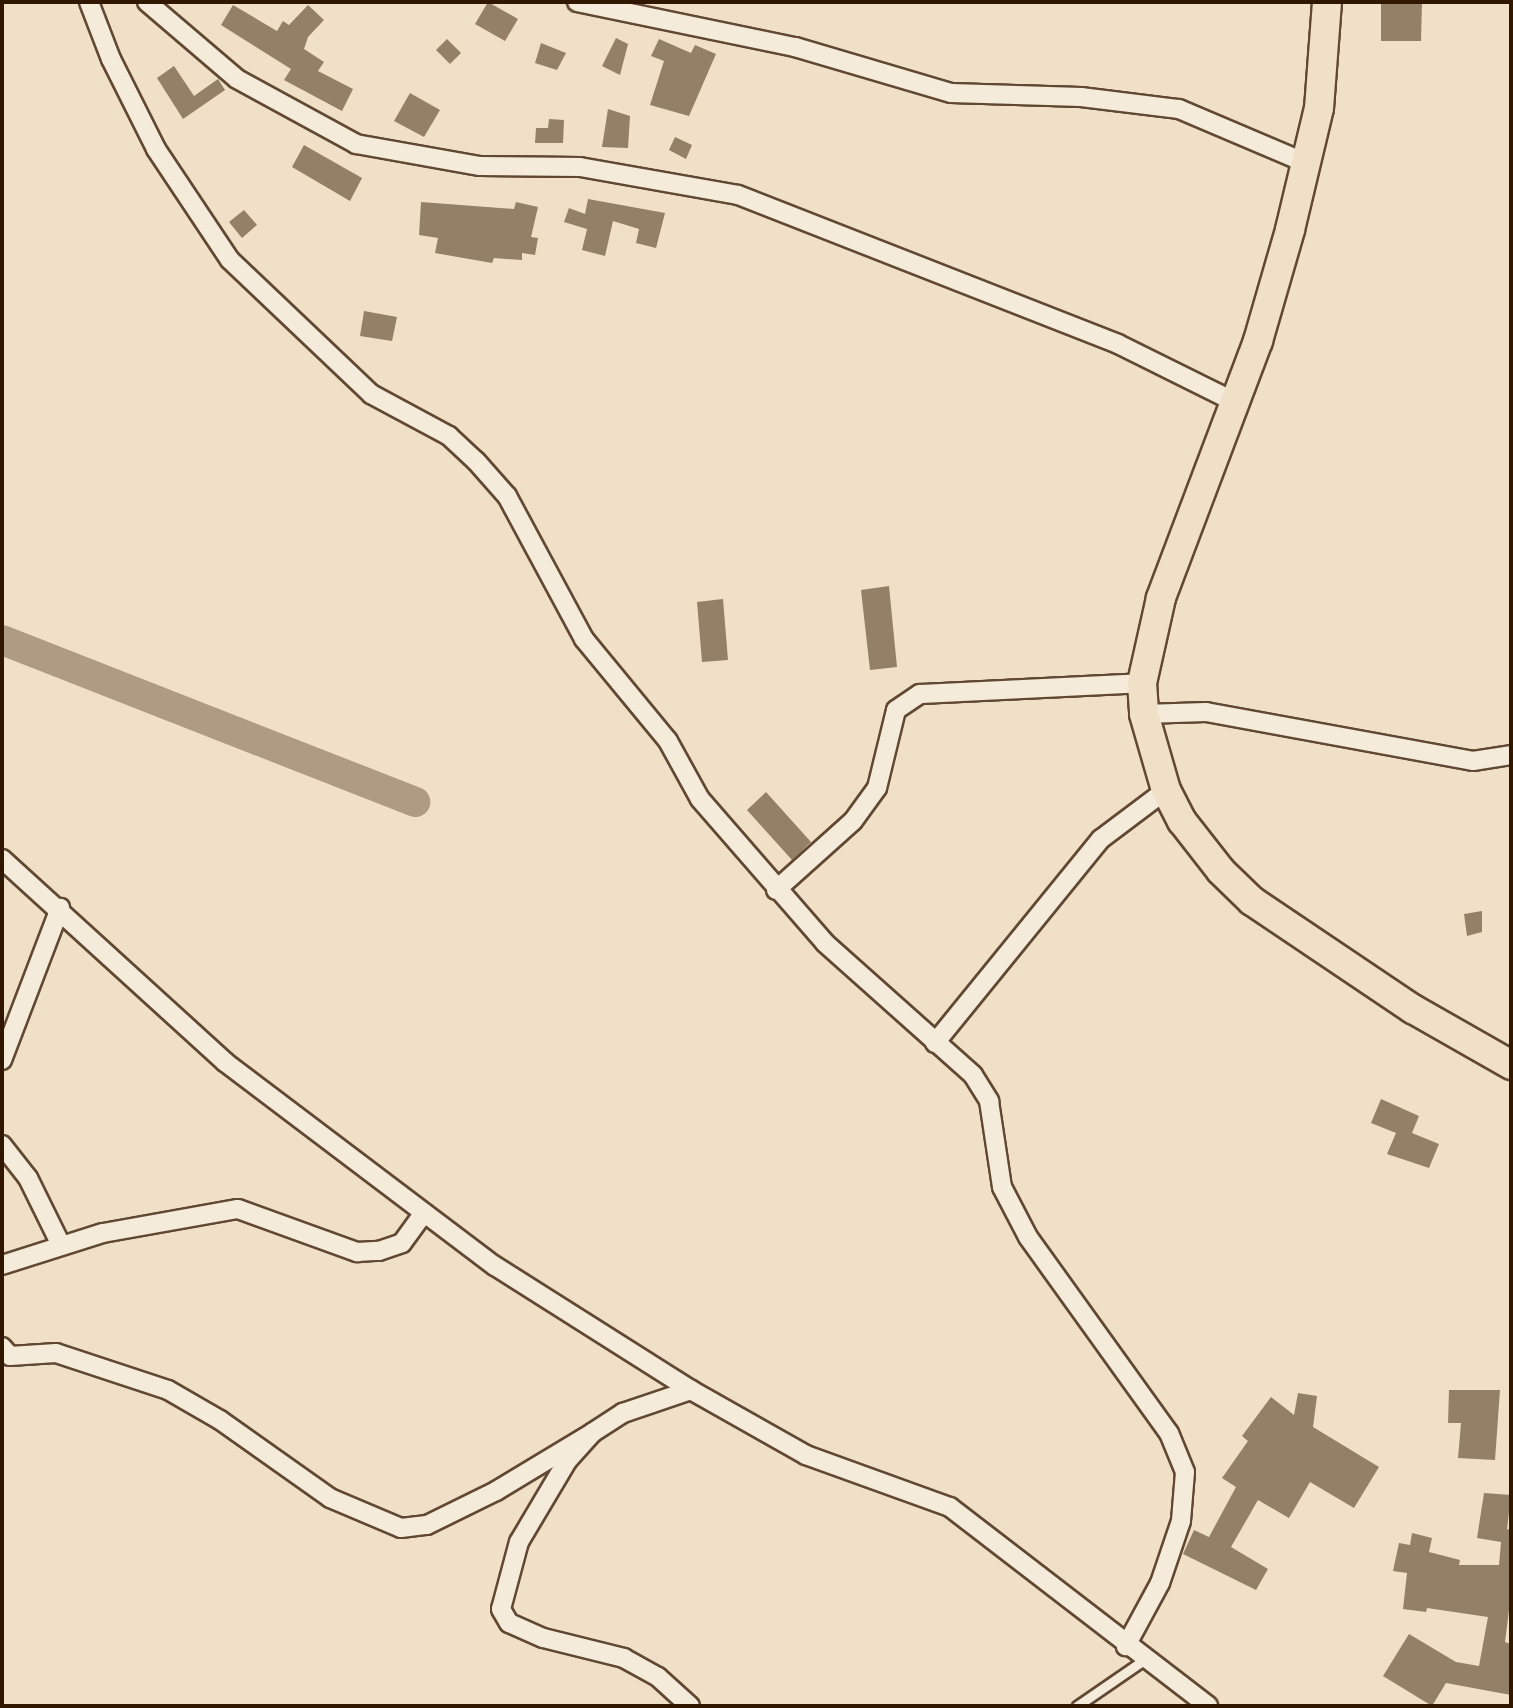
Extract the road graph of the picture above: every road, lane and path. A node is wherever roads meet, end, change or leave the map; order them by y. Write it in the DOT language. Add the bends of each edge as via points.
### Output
graph roads {
  1 [pos="89,2"];
  2 [pos="147,2"];
  3 [pos="577,2"];
  4 [pos="1327,2"];
  5 [pos="620,6"];
  6 [pos="1306,163"];
  7 [pos="1237,403"];
  8 [pos="1142,683"];
  9 [pos="1144,714"];
  10 [pos="1511,755"];
  11 [pos="1166,790"];
  12 [pos="2,859"];
  13 [pos="776,890"];
  14 [pos="60,908"];
  15 [pos="935,1043"];
  16 [pos="2,1060"];
  17 [pos="1511,1065"];
  18 [pos="2,1145"];
  19 [pos="424,1214"];
  20 [pos="61,1245"];
  21 [pos="2,1265"];
  22 [pos="2,1347"];
  23 [pos="691,1390"];
  24 [pos="592,1433"];
  25 [pos="1126,1646"];
  26 [pos="1144,1660"];
  27 [pos="690,1706"];
  28 [pos="1077,1706"];
  29 [pos="1209,1706"];
  1 -- 13 [label="street" via="111,59 156,149 230,260 371,394 449,436 507,496 584,639 668,741 700,799"];
  2 -- 7 [label="street" via="237,79 356,144 480,166 580,167 738,195 1118,344"];
  3 -- 5 [label="street"];
  4 -- 6 [label="main road" via="1319,108"];
  5 -- 6 [label="street" via="795,47 951,93 1081,97 1179,109"];
  6 -- 7 [label="main road" via="1274,292"];
  7 -- 8 [label="main road" via="1161,598"];
  8 -- 9 [label="main road"];
  8 -- 13 [label="street" via="920,694 896,710 877,788 853,821"];
  9 -- 10 [label="street" via="1206,712 1473,761"];
  9 -- 11 [label="main road"];
  11 -- 15 [label="street" via="1101,839"];
  11 -- 17 [label="main road" via="1200,845 1252,901 1413,1009"];
  12 -- 14 [label="street"];
  13 -- 15 [label="street" via="834,951"];
  14 -- 16 [label="street"];
  14 -- 19 [label="street" via="225,1062"];
  15 -- 25 [label="street" via="973,1075 989,1101 1002,1187 1028,1237 1169,1433 1185,1472 1181,1521 1160,1583"];
  18 -- 20 [label="street" via="28,1178"];
  19 -- 20 [label="street" via="402,1243 379,1251 357,1252 238,1209"];
  19 -- 23 [label="street" via="495,1266"];
  20 -- 21 [label="street"];
  22 -- 24 [label="street" via="10,1356 56,1353 168,1390 220,1420 330,1498 401,1528 428,1525 496,1491"];
  23 -- 24 [label="street" via="623,1413"];
  23 -- 25 [label="street" via="806,1455 950,1507"];
  24 -- 27 [label="street" via="567,1461 519,1542 501,1609 509,1623 543,1638 624,1658 658,1676"];
  25 -- 26 [label="street"];
  26 -- 28 [label="lane"];
  26 -- 29 [label="street"];
}
